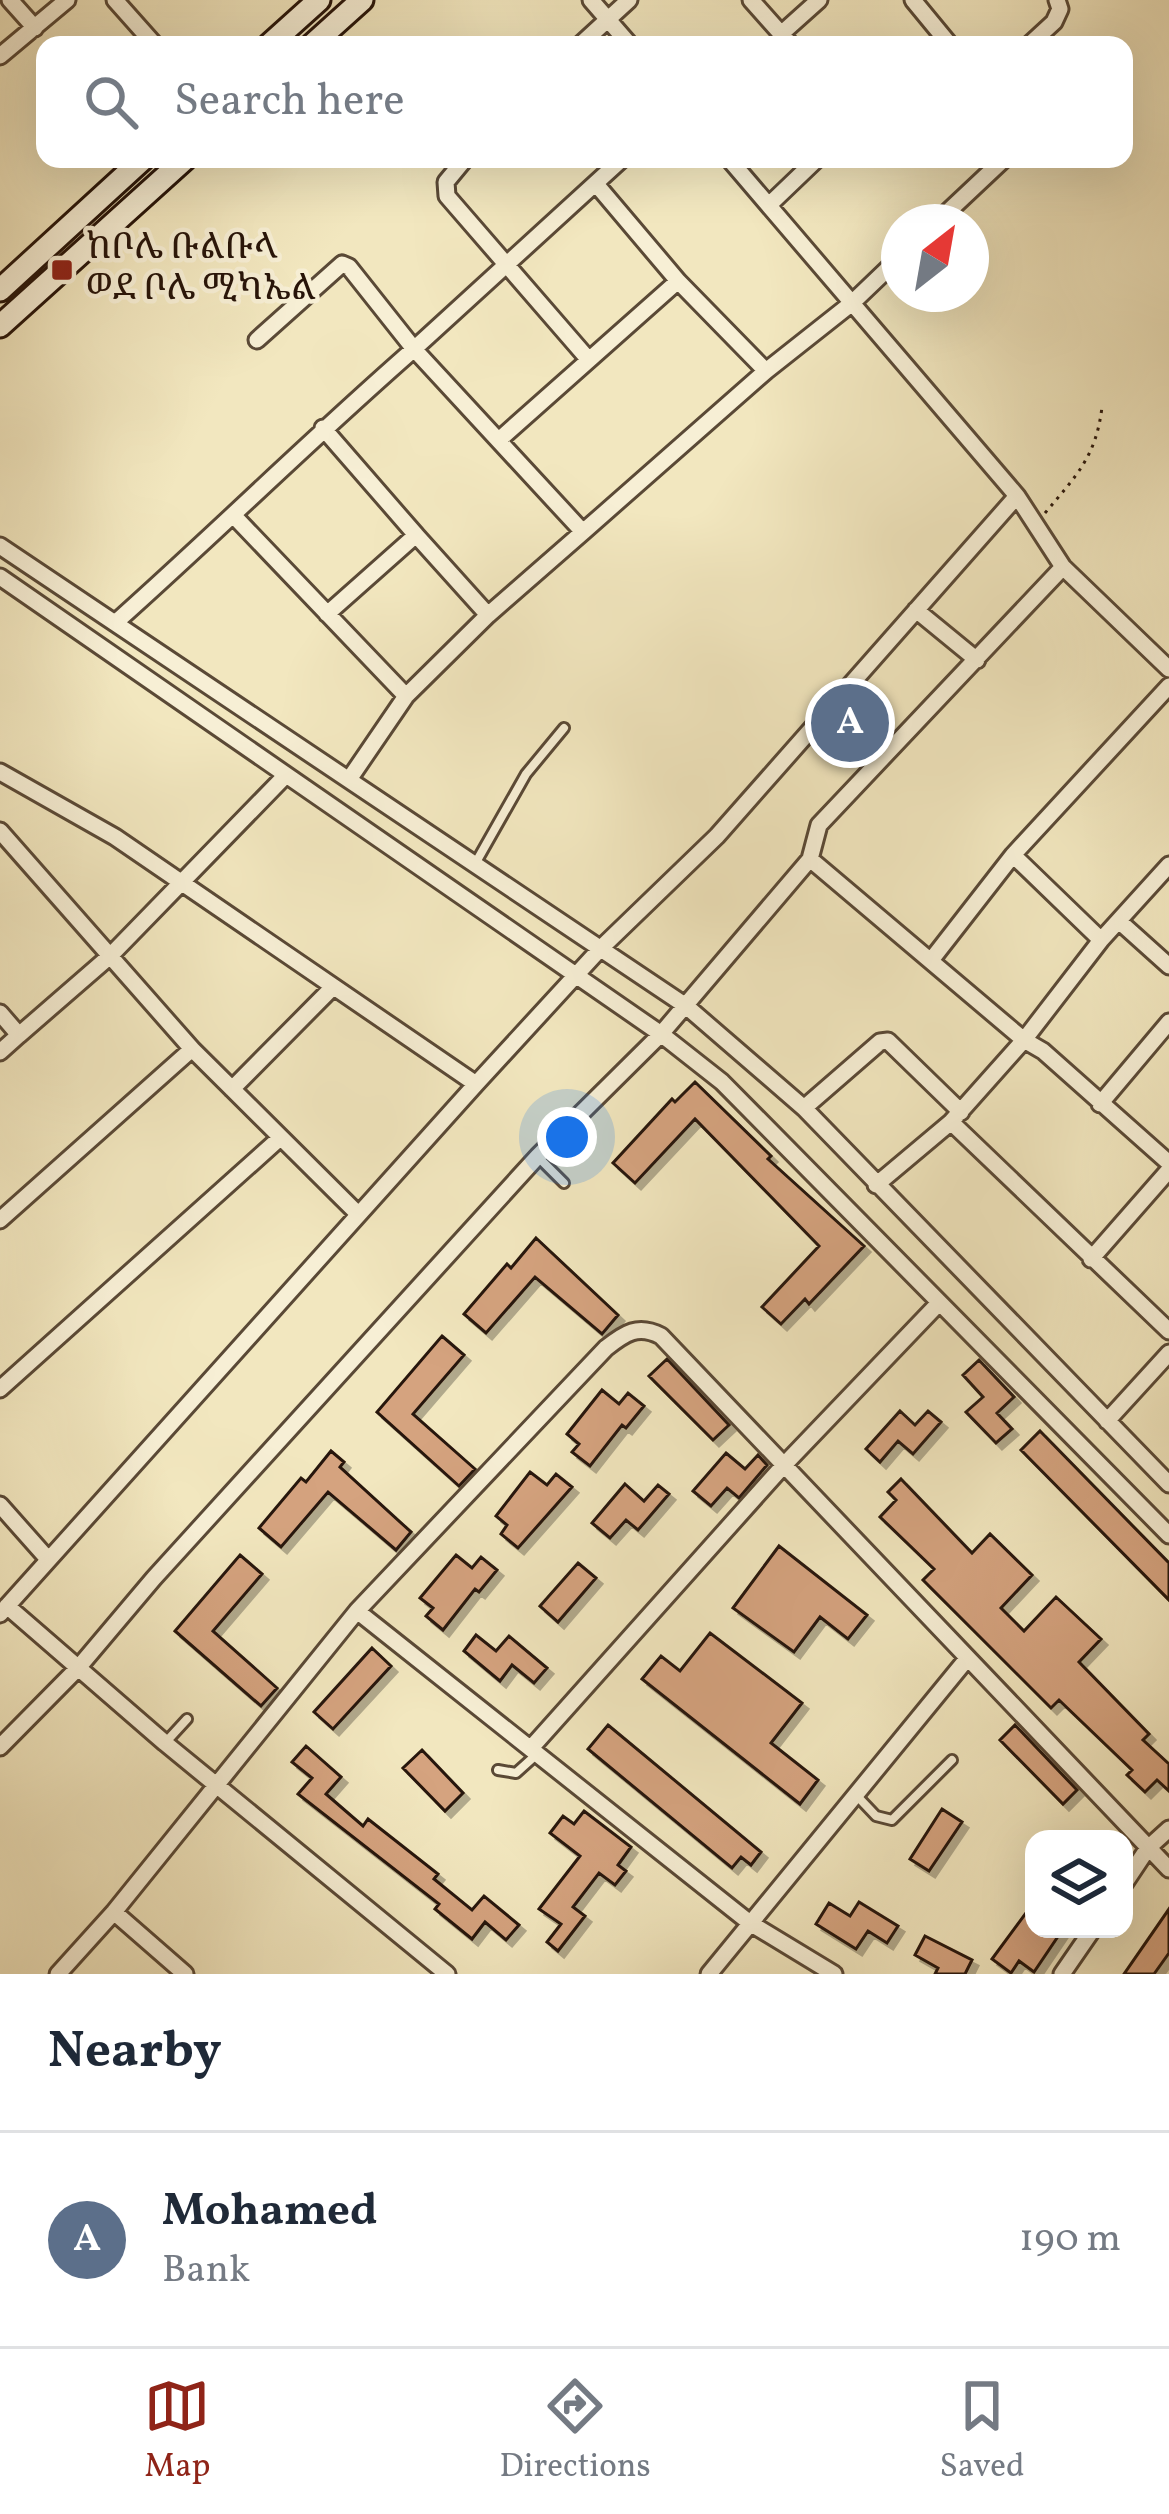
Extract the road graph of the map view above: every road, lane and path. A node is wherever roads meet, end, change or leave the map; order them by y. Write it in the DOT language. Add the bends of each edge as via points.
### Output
graph roads {
  1 [pos="10,0"];
  2 [pos="67,0"];
  3 [pos="115,0"];
  4 [pos="319,0"];
  5 [pos="362,0"];
  6 [pos="591,0"];
  7 [pos="629,0"];
  8 [pos="751,0"];
  9 [pos="819,0"];
  10 [pos="914,0"];
  11 [pos="1057,0"];
  12 [pos="607,18"];
  13 [pos="34,28"];
  14 [pos="147,36"];
  15 [pos="279,36"];
  16 [pos="322,36"];
  17 [pos="589,36"];
  18 [pos="623,36"];
  19 [pos="782,36"];
  20 [pos="789,36"];
  21 [pos="943,36"];
  22 [pos="1039,36"];
  23 [pos="0,56"];
  24 [pos="133,168"];
  25 [pos="175,168"];
  26 [pos="458,168"];
  27 [pos="613,168"];
  28 [pos="737,168"];
  29 [pos="808,168"];
  30 [pos="994,168"];
  31 [pos="596,184"];
  32 [pos="956,204"];
  33 [pos="769,206"];
  34 [pos="504,266"];
  35 [pos="881,275"];
  36 [pos="678,281"];
  37 [pos="0,290"];
  38 [pos="852,303"];
  39 [pos="0,326"];
  40 [pos="257,340"];
  41 [pos="414,350"];
  42 [pos="589,360"];
  43 [pos="766,371"];
  44 [pos="1102,407"];
  45 [pos="323,428"];
  46 [pos="500,440"];
  47 [pos="1017,496"];
  48 [pos="234,516"];
  49 [pos="1037,522"];
  50 [pos="583,532"];
  51 [pos="416,535"];
  52 [pos="0,546"];
  53 [pos="1063,567"];
  54 [pos="0,577"];
  55 [pos="916,610"];
  56 [pos="327,614"];
  57 [pos="488,615"];
  58 [pos="115,623"];
  59 [pos="977,660"];
  60 [pos="1169,669"];
  61 [pos="1169,686"];
  62 [pos="406,696"];
  63 [pos="564,728"];
  64 [pos="0,772"];
  65 [pos="286,775"];
  66 [pos="350,778"];
  67 [pos="0,831"];
  68 [pos="1013,855"];
  69 [pos="810,859"];
  70 [pos="1169,865"];
  71 [pos="474,866"];
  72 [pos="179,881"];
  73 [pos="1120,922"];
  74 [pos="1101,940"];
  75 [pos="600,949"];
  76 [pos="110,956"];
  77 [pos="932,959"];
  78 [pos="1169,966"];
  79 [pos="577,975"];
  80 [pos="333,986"];
  81 [pos="686,1006"];
  82 [pos="0,1013"];
  83 [pos="1169,1022"];
  84 [pos="661,1034"];
  85 [pos="19,1035"];
  86 [pos="1024,1040"];
  87 [pos="193,1049"];
  88 [pos="0,1052"];
  89 [pos="476,1084"];
  90 [pos="232,1089"];
  91 [pos="1100,1104"];
  92 [pos="804,1108"];
  93 [pos="956,1117"];
  94 [pos="280,1138"];
  95 [pos="538,1156"];
  96 [pos="1169,1167"];
  97 [pos="564,1183"];
  98 [pos="876,1185"];
  99 [pos="358,1214"];
  100 [pos="0,1220"];
  101 [pos="1091,1259"];
  102 [pos="938,1304"];
  103 [pos="1169,1331"];
  104 [pos="1169,1353"];
  105 [pos="0,1389"];
  106 [pos="1107,1421"];
  107 [pos="784,1465"];
  108 [pos="1169,1484"];
  109 [pos="0,1505"];
  110 [pos="1169,1535"];
  111 [pos="47,1558"];
  112 [pos="4,1610"];
  113 [pos="357,1611"];
  114 [pos="966,1660"];
  115 [pos="79,1668"];
  116 [pos="187,1719"];
  117 [pos="165,1743"];
  118 [pos="0,1747"];
  119 [pos="534,1750"];
  120 [pos="952,1760"];
  121 [pos="498,1770"];
  122 [pos="214,1784"];
  123 [pos="856,1795"];
  124 [pos="1169,1829"];
  125 [pos="1148,1848"];
  126 [pos="1169,1869"];
  127 [pos="1133,1870"];
  128 [pos="114,1912"];
  129 [pos="750,1923"];
  130 [pos="1087,1938"];
  131 [pos="58,1974"];
  132 [pos="185,1974"];
  133 [pos="447,1974"];
  134 [pos="709,1974"];
  135 [pos="834,1974"];
  136 [pos="1062,1974"];
  1 -- 13 [label="street"];
  2 -- 13 [label="street"];
  3 -- 14 [label="street"];
  4 -- 15 [label="main road"];
  5 -- 16 [label="main road"];
  6 -- 12 [label="street"];
  7 -- 12 [label="street"];
  8 -- 19 [label="street"];
  9 -- 20 [label="street"];
  10 -- 21 [label="street"];
  11 -- 22 [label="street" via="1054,22"];
  12 -- 17 [label="street"];
  12 -- 18 [label="street"];
  13 -- 23 [label="street"];
  24 -- 37 [label="main road"];
  25 -- 39 [label="main road"];
  26 -- 34 [label="street" via="447,196"];
  27 -- 31 [label="street"];
  28 -- 33 [label="street"];
  29 -- 33 [label="street"];
  30 -- 32 [label="street"];
  31 -- 34 [label="street"];
  31 -- 36 [label="street"];
  33 -- 38 [label="street"];
  34 -- 41 [label="street"];
  34 -- 42 [label="street"];
  35 -- 38 [label="street"];
  36 -- 42 [label="street"];
  36 -- 43 [label="street"];
  38 -- 43 [label="street"];
  38 -- 47 [label="street"];
  40 -- 41 [label="street" via="342,264"];
  41 -- 45 [label="street"];
  41 -- 46 [label="street"];
  42 -- 46 [label="street"];
  43 -- 50 [label="street"];
  44 -- 49 [label="path" via="1089,461"];
  45 -- 48 [label="street"];
  45 -- 51 [label="street"];
  46 -- 50 [label="street"];
  47 -- 49 [label="street"];
  47 -- 55 [label="street"];
  48 -- 56 [label="street"];
  48 -- 58 [label="street"];
  49 -- 53 [label="street"];
  50 -- 57 [label="street"];
  51 -- 56 [label="street"];
  51 -- 57 [label="street"];
  52 -- 58 [label="street"];
  53 -- 59 [label="street"];
  53 -- 60 [label="street"];
  54 -- 65 [label="street"];
  55 -- 59 [label="street"];
  55 -- 75 [label="street" via="717,836"];
  56 -- 62 [label="street"];
  57 -- 62 [label="street"];
  58 -- 66 [label="street"];
  59 -- 69 [label="street" via="819,825"];
  61 -- 68 [label="street"];
  62 -- 66 [label="street"];
  63 -- 71 [label="lane" via="526,774"];
  64 -- 72 [label="street"];
  65 -- 72 [label="street"];
  65 -- 79 [label="street"];
  66 -- 71 [label="street"];
  67 -- 76 [label="street"];
  68 -- 74 [label="street"];
  68 -- 77 [label="street"];
  69 -- 77 [label="street"];
  69 -- 81 [label="street"];
  70 -- 73 [label="street"];
  71 -- 75 [label="street"];
  72 -- 76 [label="street"];
  72 -- 80 [label="street"];
  73 -- 74 [label="street"];
  73 -- 78 [label="street"];
  74 -- 86 [label="street"];
  75 -- 79 [label="street"];
  75 -- 81 [label="street"];
  76 -- 85 [label="street"];
  76 -- 87 [label="street"];
  77 -- 86 [label="street"];
  79 -- 84 [label="street"];
  79 -- 89 [label="street"];
  80 -- 89 [label="street"];
  80 -- 90 [label="street"];
  81 -- 84 [label="street"];
  81 -- 92 [label="street"];
  82 -- 85 [label="street"];
  83 -- 91 [label="street"];
  84 -- 95 [label="street"];
  84 -- 102 [label="street" via="750,1108"];
  85 -- 88 [label="street"];
  86 -- 91 [label="street"];
  86 -- 93 [label="street"];
  87 -- 90 [label="street"];
  87 -- 100 [label="street"];
  89 -- 99 [label="street"];
  90 -- 94 [label="street"];
  91 -- 96 [label="street"];
  92 -- 93 [label="street" via="887,1041"];
  92 -- 98 [label="street"];
  93 -- 98 [label="street"];
  93 -- 101 [label="street"];
  94 -- 99 [label="street"];
  94 -- 105 [label="street"];
  95 -- 97 [label="lane"];
  95 -- 115 [label="street"];
  96 -- 101 [label="street"];
  98 -- 106 [label="street"];
  99 -- 111 [label="street"];
  101 -- 103 [label="street"];
  102 -- 107 [label="street"];
  102 -- 110 [label="street"];
  104 -- 106 [label="street"];
  106 -- 108 [label="street"];
  107 -- 113 [label="street" via="661,1336 645,1328 626,1333"];
  107 -- 114 [label="street"];
  107 -- 119 [label="street" via="647,1608"];
  109 -- 111 [label="street"];
  111 -- 112 [label="street"];
  112 -- 115 [label="street"];
  113 -- 119 [label="street"];
  113 -- 122 [label="street"];
  114 -- 123 [label="street"];
  114 -- 125 [label="street"];
  115 -- 117 [label="street"];
  115 -- 118 [label="street"];
  116 -- 117 [label="lane"];
  117 -- 122 [label="street"];
  119 -- 121 [label="lane" via="516,1773"];
  119 -- 129 [label="street"];
  120 -- 123 [label="lane" via="892,1820"];
  122 -- 128 [label="street"];
  122 -- 133 [label="street"];
  123 -- 129 [label="street"];
  124 -- 125 [label="street"];
  125 -- 126 [label="street"];
  125 -- 127 [label="street"];
  128 -- 131 [label="street"];
  128 -- 132 [label="street"];
  129 -- 134 [label="street"];
  129 -- 135 [label="street"];
  130 -- 136 [label="street"];
}
